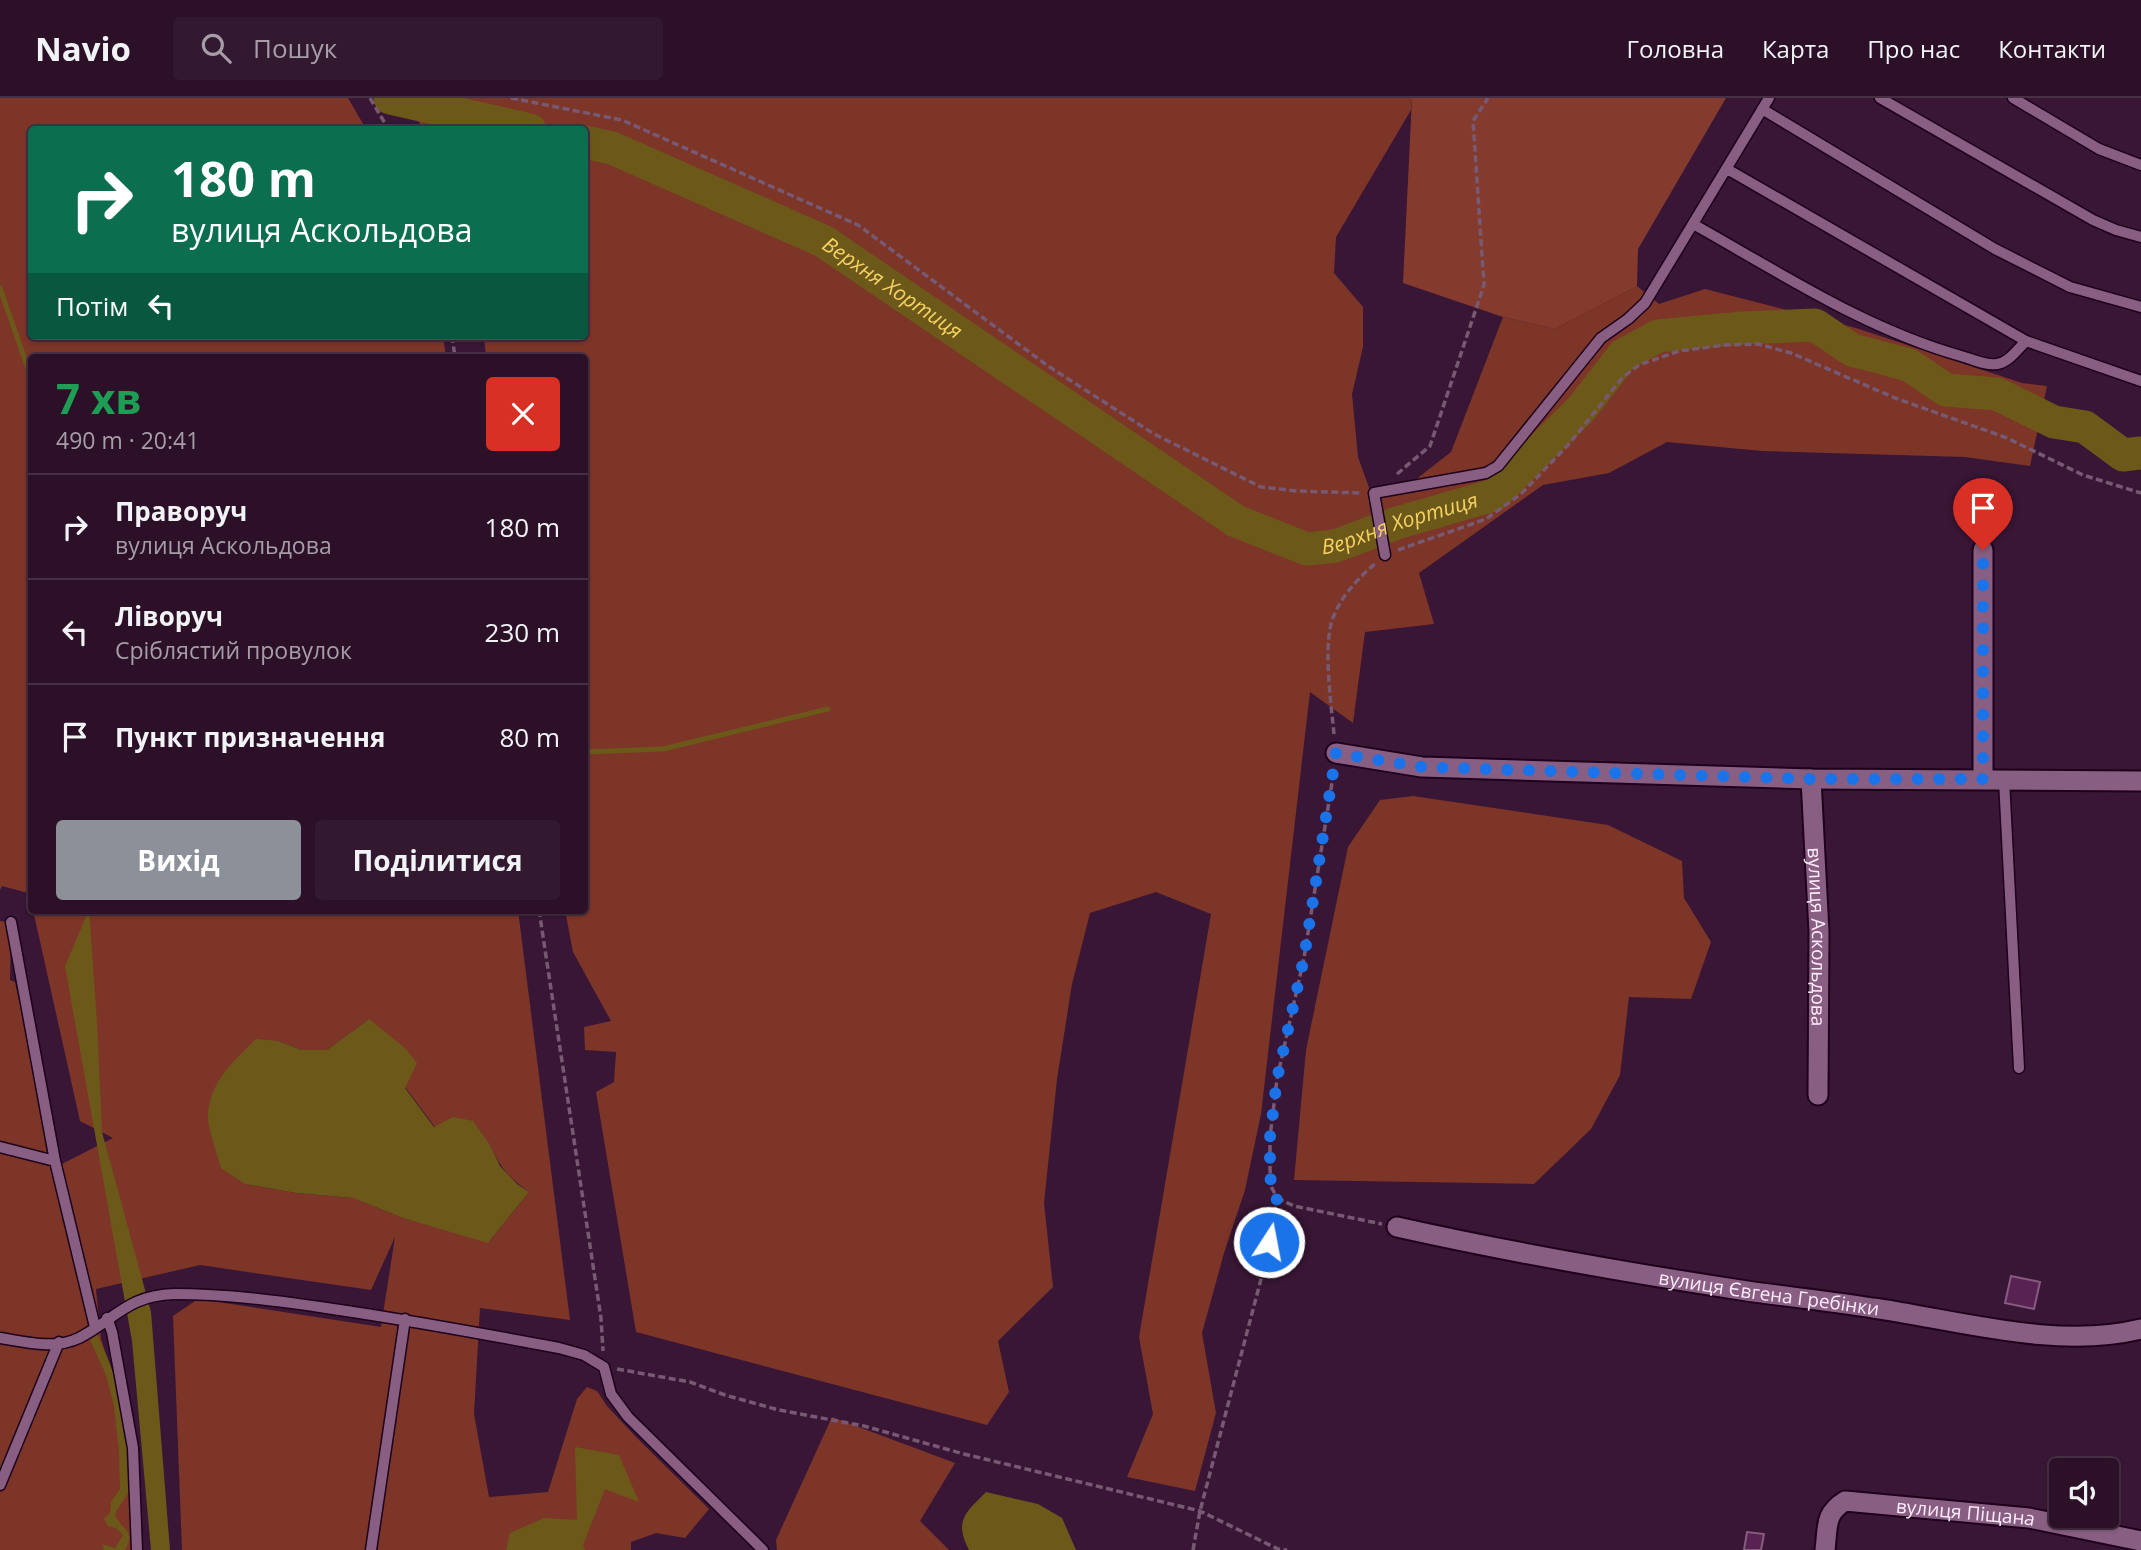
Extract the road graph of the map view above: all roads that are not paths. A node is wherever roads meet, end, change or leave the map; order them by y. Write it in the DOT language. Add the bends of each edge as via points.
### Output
graph roads {
  1 [pos="1769,98"];
  2 [pos="1880,98"];
  3 [pos="2013,98"];
  4 [pos="1762,109"];
  5 [pos="2141,165"];
  6 [pos="1727,169"];
  7 [pos="1693,224"];
  8 [pos="2141,237"];
  9 [pos="2141,307"];
  10 [pos="2026,341"];
  11 [pos="2141,381"];
  12 [pos="1983,550"];
  13 [pos="1385,555"];
  14 [pos="1336,753"];
  15 [pos="1811,779"];
  16 [pos="1983,779"];
  17 [pos="2004,780"];
  18 [pos="2141,781"];
  19 [pos="11,922"];
  20 [pos="2019,1068"];
  21 [pos="1818,1095"];
  22 [pos="0,1147"];
  23 [pos="55,1161"];
  24 [pos="1397,1227"];
  25 [pos="107,1318"];
  26 [pos="405,1319"];
  27 [pos="95,1327"];
  28 [pos="2141,1329"];
  29 [pos="0,1338"];
  30 [pos="59,1342"];
  31 [pos="0,1485"];
  32 [pos="2141,1541"];
  33 [pos="137,1550"];
  34 [pos="371,1550"];
  35 [pos="763,1550"];
  36 [pos="1825,1550"];
  1 -- 4 [label="lane"];
  2 -- 8 [label="lane" via="2093,220"];
  3 -- 5 [label="lane" via="2099,149"];
  4 -- 6 [label="lane"];
  4 -- 9 [label="lane" via="2008,255 2070,287"];
  6 -- 7 [label="lane"];
  6 -- 10 [label="lane"];
  7 -- 10 [label="lane" via="1874,325 1937,350 1999,364"];
  7 -- 13 [label="lane" via="1645,303 1601,338 1498,466 1486,473 1374,493"];
  10 -- 11 [label="lane"];
  12 -- 16 [label="street"];
  14 -- 15 [label="street" via="1422,767"];
  15 -- 16 [label="street"];
  15 -- 21 [label="street, вулиця Аскольдова" via="1819,932"];
  16 -- 17 [label="street"];
  17 -- 18 [label="street"];
  17 -- 20 [label="lane"];
  19 -- 23 [label="lane"];
  22 -- 23 [label="lane"];
  23 -- 27 [label="lane"];
  24 -- 28 [label="street, вулиця Євгена Гребінки" via="1581,1265 1990,1329 2089,1337"];
  25 -- 26 [label="lane" via="150,1297 172,1294 263,1299"];
  25 -- 27 [label="lane"];
  25 -- 33 [label="lane" via="133,1448"];
  26 -- 34 [label="lane"];
  26 -- 35 [label="lane" via="559,1348 604,1367 611,1394 628,1416"];
  27 -- 30 [label="lane" via="77,1339"];
  29 -- 30 [label="lane" via="44,1345"];
  30 -- 31 [label="lane"];
  32 -- 36 [label="street, вулиця Піщана" via="2029,1518 1845,1501 1829,1518"];
}
